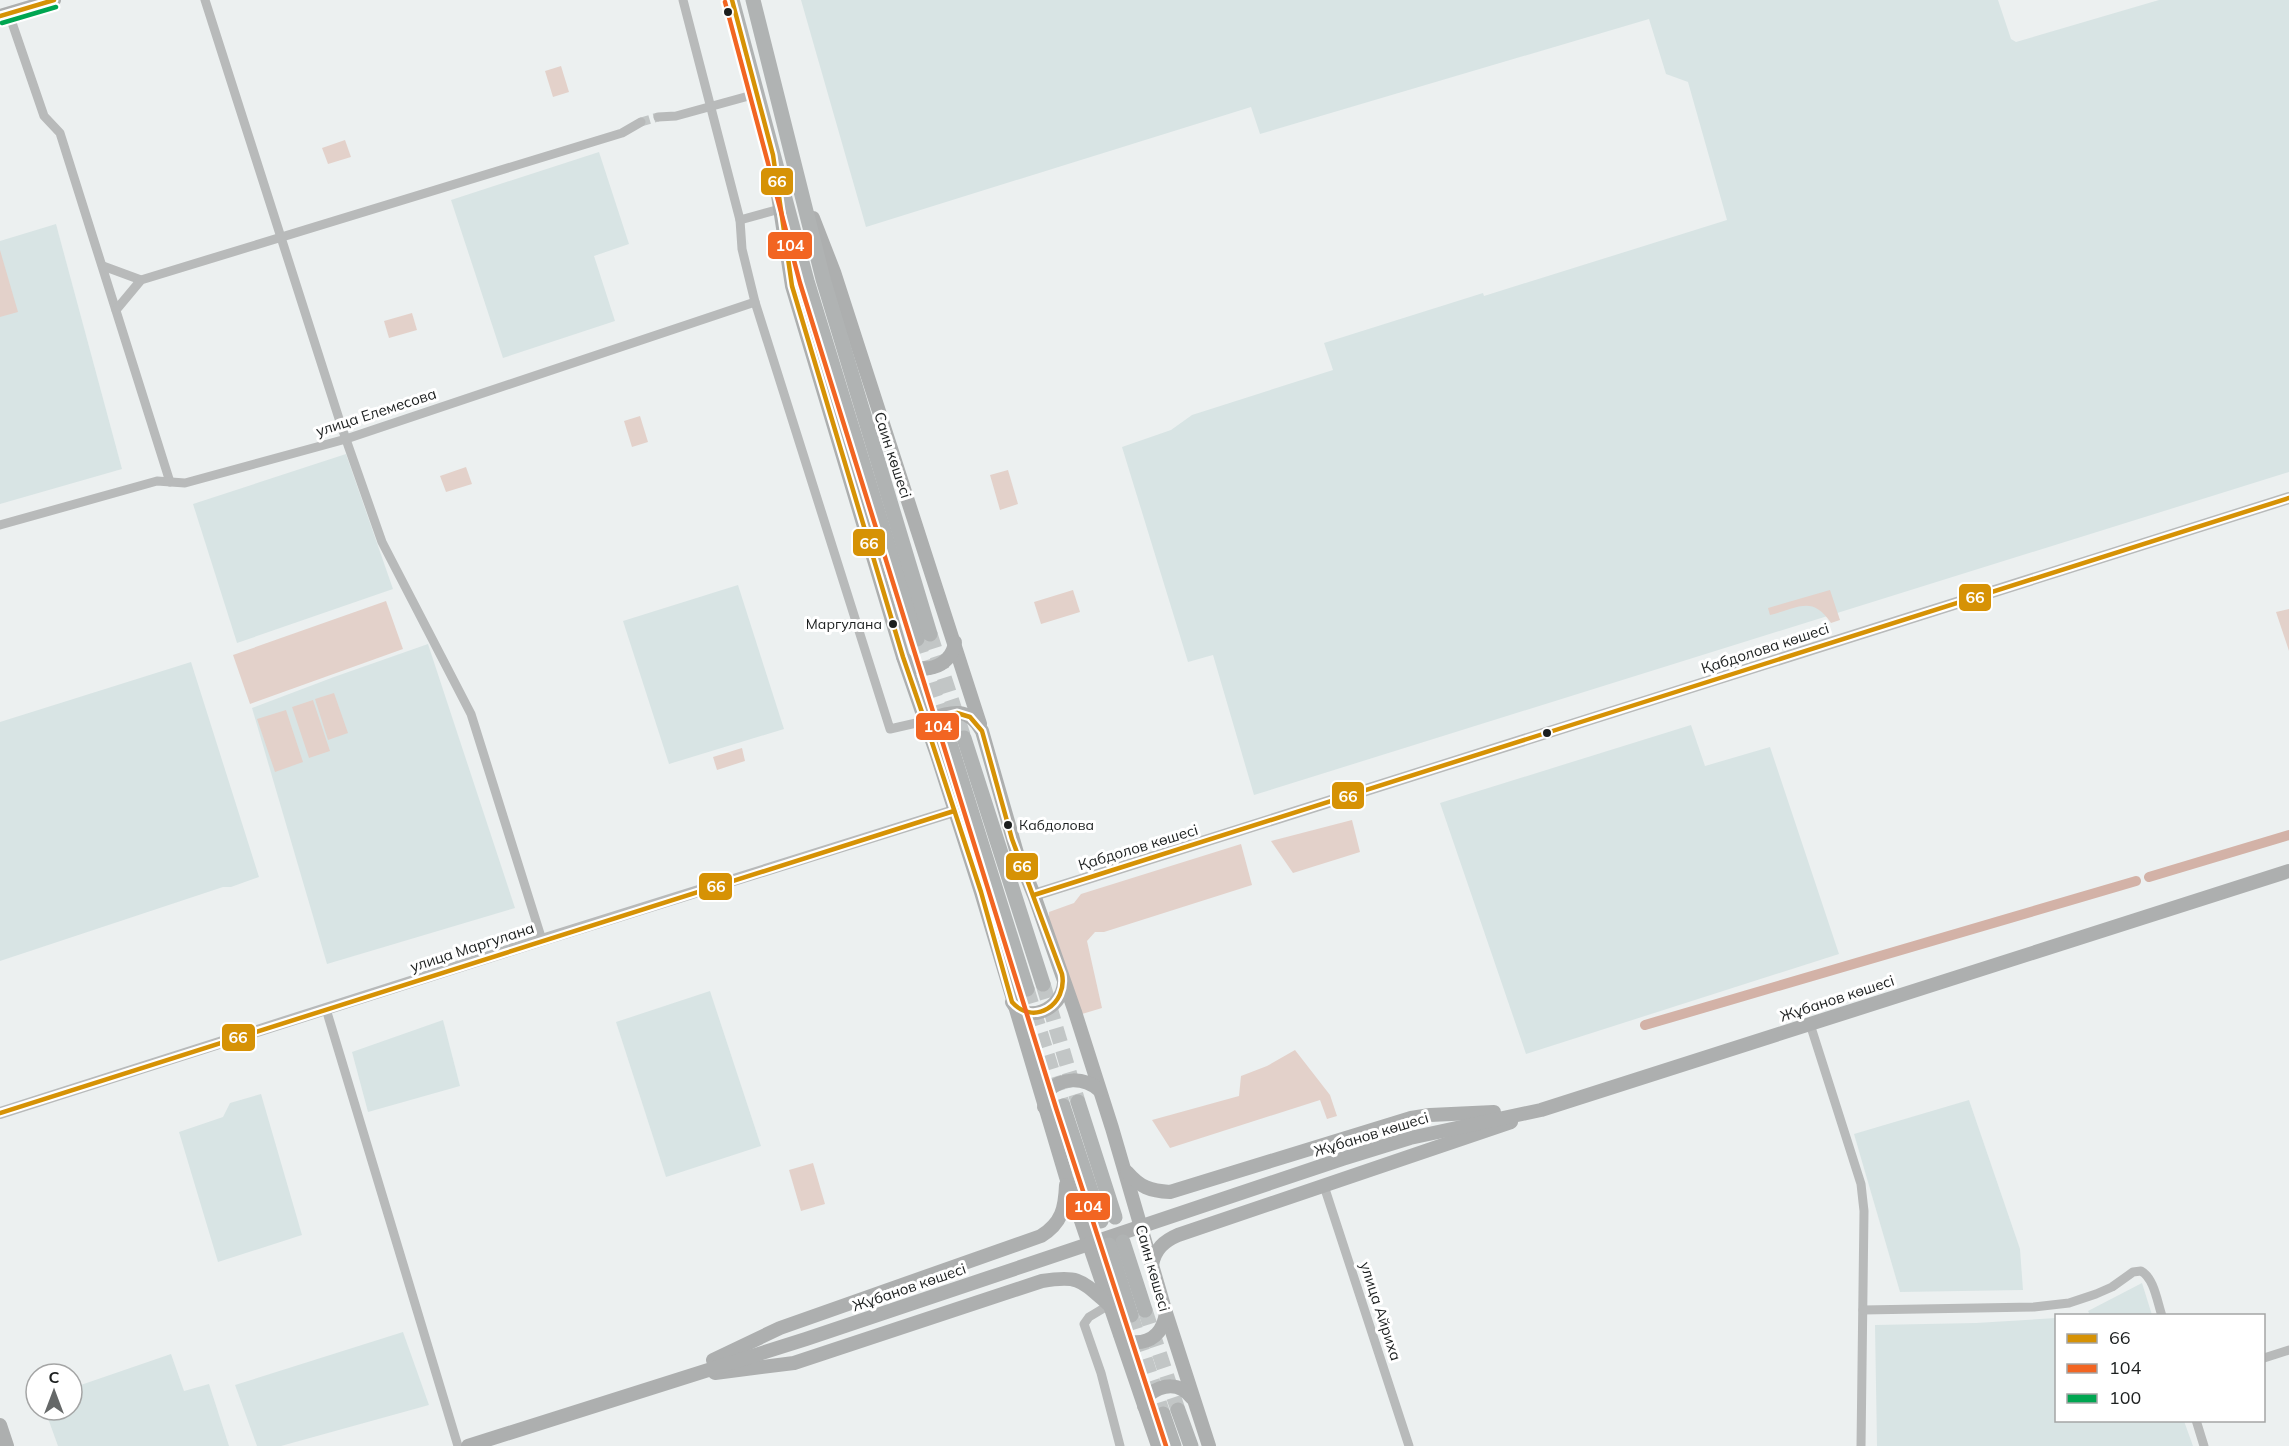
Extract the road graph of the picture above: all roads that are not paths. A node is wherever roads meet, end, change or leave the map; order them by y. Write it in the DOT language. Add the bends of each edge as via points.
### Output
graph roads {
  1 [pos="54,0"];
  2 [pos="205,0"];
  3 [pos="682,0"];
  4 [pos="732,0"];
  5 [pos="753,0"];
  6 [pos="5,15"];
  7 [pos="756,94"];
  8 [pos="711,105"];
  9 [pos="658,117"];
  10 [pos="640,122"];
  11 [pos="772,154"];
  12 [pos="798,182"];
  13 [pos="780,209"];
  14 [pos="740,220"];
  15 [pos="283,238"];
  16 [pos="103,267"];
  17 [pos="141,280"];
  18 [pos="755,302"];
  19 [pos="116,310"];
  20 [pos="346,439"];
  21 [pos="170,482"];
  22 [pos="2289,498"];
  23 [pos="0,525"];
  24 [pos="954,642"];
  25 [pos="903,657"];
  26 [pos="925,721"];
  27 [pos="982,731"];
  28 [pos="954,811"];
  29 [pos="1250,828"];
  30 [pos="2289,871"];
  31 [pos="1034,895"];
  32 [pos="542,940"];
  33 [pos="1064,980"];
  34 [pos="1043,984"];
  35 [pos="1027,989"];
  36 [pos="1012,1002"];
  37 [pos="326,1009"];
  38 [pos="1810,1024"];
  39 [pos="1099,1090"];
  40 [pos="1078,1102"];
  41 [pos="1063,1106"];
  42 [pos="1044,1108"];
  43 [pos="1541,1110"];
  44 [pos="0,1113"];
  45 [pos="1124,1168"];
  46 [pos="1066,1177"];
  47 [pos="1324,1186"];
  48 [pos="1116,1244"];
  49 [pos="1152,1264"];
  50 [pos="1109,1305"];
  51 [pos="1863,1310"];
  52 [pos="1138,1312"];
  53 [pos="1166,1313"];
  54 [pos="2161,1314"];
  55 [pos="1120,1334"];
  56 [pos="2289,1350"];
  57 [pos="2265,1358"];
  58 [pos="674,1379"];
  59 [pos="1193,1400"];
  60 [pos="1144,1406"];
  61 [pos="1178,1410"];
  62 [pos="1163,1414"];
  63 [pos="2197,1422"];
  64 [pos="0,1425"];
  65 [pos="7,1446"];
  66 [pos="458,1446"];
  67 [pos="468,1446"];
  68 [pos="1120,1446"];
  69 [pos="1158,1446"];
  70 [pos="1174,1446"];
  71 [pos="1191,1446"];
  72 [pos="1209,1446"];
  73 [pos="1409,1446"];
  74 [pos="1861,1446"];
  75 [pos="2204,1446"];
  1 -- 6 [label="main road"];
  2 -- 15 [label="street"];
  3 -- 8 [label="street"];
  4 -- 7 [label="main road, Саин көшесі"];
  5 -- 12 [label="main road, Саин көшесі"];
  6 -- 16 [label="street" via="44,116 60,133"];
  7 -- 8 [label="street"];
  7 -- 11 [label="main road, Саин көшесі"];
  8 -- 9 [label="street"];
  8 -- 14 [label="street"];
  10 -- 15 [label="street" via="622,133"];
  11 -- 12 [label="main road, Саин көшесі" via="807,281 923,637"];
  11 -- 13 [label="main road"];
  12 -- 24 [label="main road, Саин көшесі" via="834,272"];
  13 -- 14 [label="street"];
  13 -- 25 [label="main road" via="792,286"];
  14 -- 18 [label="street" via="742,249"];
  15 -- 17 [label="street"];
  15 -- 20 [label="street"];
  16 -- 17 [label="street"];
  16 -- 19 [label="street"];
  17 -- 19 [label="street"];
  18 -- 20 [label="street, улица Елемесова"];
  18 -- 26 [label="street" via="890,729"];
  19 -- 21 [label="street"];
  20 -- 21 [label="street, улица Елемесова" via="185,483"];
  20 -- 32 [label="street" via="382,542 471,714"];
  21 -- 23 [label="street, улица Елемесова" via="157,481"];
  22 -- 29 [label="street, Қабдолова көшесі"];
  24 -- 25 [label="main road" via="949,658 932,668 912,666"];
  24 -- 27 [label="main road, Саин көшесі"];
  25 -- 26 [label="main road"];
  26 -- 27 [label="main road" via="963,713 975,719"];
  26 -- 28 [label="main road"];
  27 -- 31 [label="main road, Саин көшесі" via="1017,853"];
  28 -- 32 [label="street, улица Маргулана"];
  28 -- 36 [label="main road"];
  29 -- 31 [label="street, Қабдолов көшесі"];
  30 -- 38 [label="main road, Жұбанов көшесі"];
  31 -- 33 [label="main road, Саин көшесі"];
  32 -- 37 [label="street, улица Маргулана"];
  33 -- 36 [label="main road" via="1061,997 1044,1011 1024,1012"];
  33 -- 39 [label="main road, Саин көшесі"];
  34 -- 35 [label="main road" via="957,741"];
  36 -- 42 [label="main road"];
  37 -- 44 [label="street, улица Маргулана"];
  37 -- 66 [label="street"];
  38 -- 43 [label="main road, Жұбанов көшесі"];
  38 -- 51 [label="street" via="1862,1184"];
  39 -- 42 [label="main road" via="1083,1081 1065,1081 1048,1091"];
  39 -- 45 [label="main road, Саин көшесі"];
  40 -- 41 [label="main road, Саин көшесі" via="1108,1219"];
  42 -- 46 [label="main road"];
  43 -- 45 [label="main road" via="1411,1118 1170,1192 1145,1189"];
  43 -- 47 [label="main road"];
  43 -- 58 [label="main road, Жұбанов көшесі" via="1410,1138 1342,1159 806,1339"];
  45 -- 49 [label="main road, Саин көшесі"];
  46 -- 50 [label="main road"];
  46 -- 58 [label="main road" via="1065,1209 1059,1221 1041,1236 780,1328"];
  47 -- 49 [label="main road" via="1168,1239"];
  47 -- 73 [label="street, улица Айриха"];
  48 -- 52 [label="main road, Саин көшесі"];
  49 -- 53 [label="main road, Саин көшесі"];
  50 -- 55 [label="main road"];
  50 -- 58 [label="main road" via="1076,1279 1042,1281 794,1363"];
  50 -- 68 [label="street" via="1084,1324"];
  51 -- 54 [label="street" via="2068,1303 2112,1287 2141,1270 2152,1284"];
  51 -- 74 [label="street"];
  53 -- 55 [label="main road" via="1159,1333 1148,1340 1131,1342"];
  53 -- 59 [label="main road, Саин көшесі"];
  55 -- 60 [label="main road"];
  56 -- 57 [label="street"];
  58 -- 67 [label="main road, Жұбанов көшесі"];
  59 -- 60 [label="main road" via="1181,1388 1167,1386 1148,1395"];
  59 -- 72 [label="main road, Саин көшесі"];
  60 -- 69 [label="main road"];
  61 -- 71 [label="main road"];
  62 -- 70 [label="main road"];
  63 -- 75 [label="street"];
  64 -- 65 [label="main road"];
}
